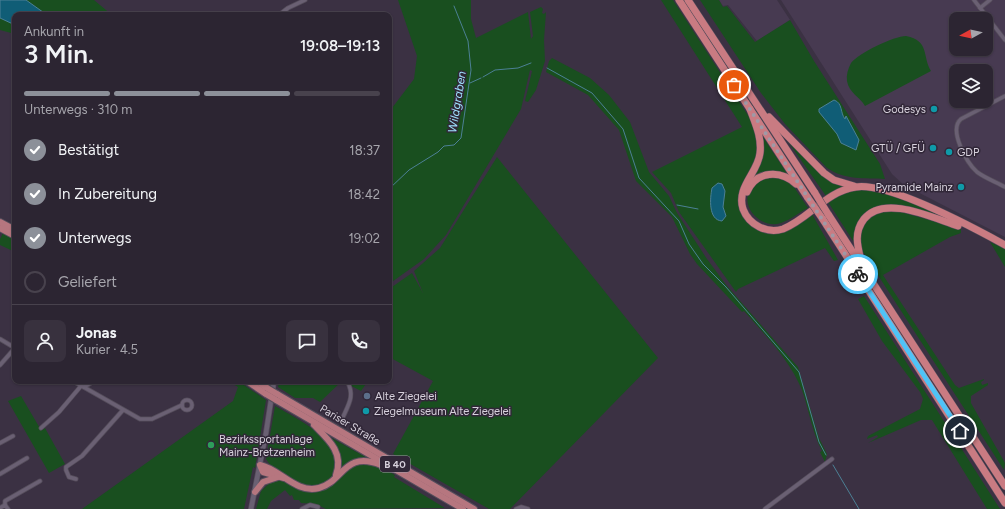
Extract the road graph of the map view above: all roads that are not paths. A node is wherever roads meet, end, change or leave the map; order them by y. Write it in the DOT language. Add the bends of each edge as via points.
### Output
graph roads {
  1 [pos="305,0"];
  2 [pos="679,0"];
  3 [pos="688,0"];
  4 [pos="974,0"];
  5 [pos="990,0"];
  6 [pos="980,8"];
  7 [pos="283,12"];
  8 [pos="1005,40"];
  9 [pos="1005,96"];
  10 [pos="758,105"];
  11 [pos="750,109"];
  12 [pos="856,187"];
  13 [pos="1005,187"];
  14 [pos="808,198"];
  15 [pos="810,211"];
  16 [pos="825,216"];
  17 [pos="0,222"];
  18 [pos="0,228"];
  19 [pos="12,228"];
  20 [pos="983,233"];
  21 [pos="12,234"];
  22 [pos="1005,245"];
  23 [pos="863,268"];
  24 [pos="0,339"];
  25 [pos="12,346"];
  26 [pos="12,351"];
  27 [pos="0,365"];
  28 [pos="78,384"];
  29 [pos="87,384"];
  30 [pos="253,384"];
  31 [pos="260,384"];
  32 [pos="274,384"];
  33 [pos="349,384"];
  34 [pos="82,386"];
  35 [pos="267,391"];
  36 [pos="276,397"];
  37 [pos="182,405"];
  38 [pos="123,410"];
  39 [pos="343,417"];
  40 [pos="307,419"];
  41 [pos="41,428"];
  42 [pos="13,436"];
  43 [pos="0,443"];
  44 [pos="27,458"];
  45 [pos="832,459"];
  46 [pos="260,465"];
  47 [pos="0,474"];
  48 [pos="402,474"];
  49 [pos="336,476"];
  50 [pos="281,477"];
  51 [pos="76,480"];
  52 [pos="40,481"];
  53 [pos="1005,486"];
  54 [pos="254,492"];
  55 [pos="1005,503"];
  56 [pos="5,505"];
  57 [pos="318,506"];
  58 [pos="0,508"];
  59 [pos="8,509"];
  60 [pos="251,509"];
  61 [pos="302,509"];
  62 [pos="463,509"];
  63 [pos="474,509"];
  64 [pos="516,509"];
  65 [pos="528,509"];
  66 [pos="765,509"];
  1 -- 7 [label="street"];
  2 -- 11 [label="highway"];
  3 -- 10 [label="highway"];
  4 -- 6 [label="street"];
  5 -- 6 [label="street"];
  6 -- 8 [label="street"];
  9 -- 13 [label="street" via="961,119 955,130 972,167"];
  10 -- 12 [label="highway" via="824,173 834,180"];
  10 -- 16 [label="highway, bridge" via="815,193"];
  11 -- 14 [label="highway"];
  11 -- 15 [label="highway" via="761,147 757,166 742,196 746,214 756,225 774,230 786,227"];
  12 -- 15 [label="highway" via="840,192"];
  12 -- 20 [label="highway" via="873,187 897,193"];
  14 -- 15 [label="highway" via="791,180 782,175 772,174 755,181 749,188 746,201 753,218 769,226 784,224"];
  14 -- 16 [label="highway, bridge"];
  16 -- 23 [label="highway"];
  16 -- 55 [label="highway"];
  17 -- 19 [label="highway"];
  18 -- 21 [label="highway"];
  20 -- 22 [label="highway"];
  20 -- 23 [label="highway" via="900,208 879,208 866,216 858,229 857,245"];
  23 -- 53 [label="highway"];
  24 -- 25 [label="street"];
  26 -- 27 [label="street"];
  28 -- 34 [label="street"];
  29 -- 34 [label="street"];
  30 -- 35 [label="highway, Pariser Straße / B 40"];
  31 -- 35 [label="highway, Pariser Straße / B 40"];
  32 -- 46 [label="street"];
  33 -- 39 [label="street" via="352,397"];
  34 -- 38 [label="street"];
  34 -- 41 [label="street"];
  35 -- 36 [label="highway, Pariser Straße / B 40, bridge"];
  36 -- 40 [label="highway, Pariser Straße / B 40"];
  36 -- 63 [label="highway, Pariser Straße / B 40"];
  37 -- 38 [label="street" via="152,419 140,418"];
  38 -- 51 [label="street" via="82,456 66,467 69,477"];
  40 -- 48 [label="highway, Pariser Straße / B 40"];
  40 -- 49 [label="highway, B 40" via="336,450 339,464"];
  42 -- 43 [label="street"];
  44 -- 47 [label="street"];
  45 -- 66 [label="street"];
  46 -- 50 [label="highway, B 40" via="263,472"];
  46 -- 54 [label="street"];
  48 -- 49 [label="highway, B 40" via="363,461 348,466"];
  48 -- 62 [label="highway, Pariser Straße / B 40"];
  49 -- 50 [label="highway, B 40" via="324,486 312,489"];
  50 -- 54 [label="highway" via="263,482"];
  52 -- 56 [label="street" via="5,501"];
  54 -- 60 [label="street"];
  56 -- 58 [label="street"];
  56 -- 59 [label="street"];
  57 -- 61 [label="street" via="310,505"];
  64 -- 65 [label="street"];
}
